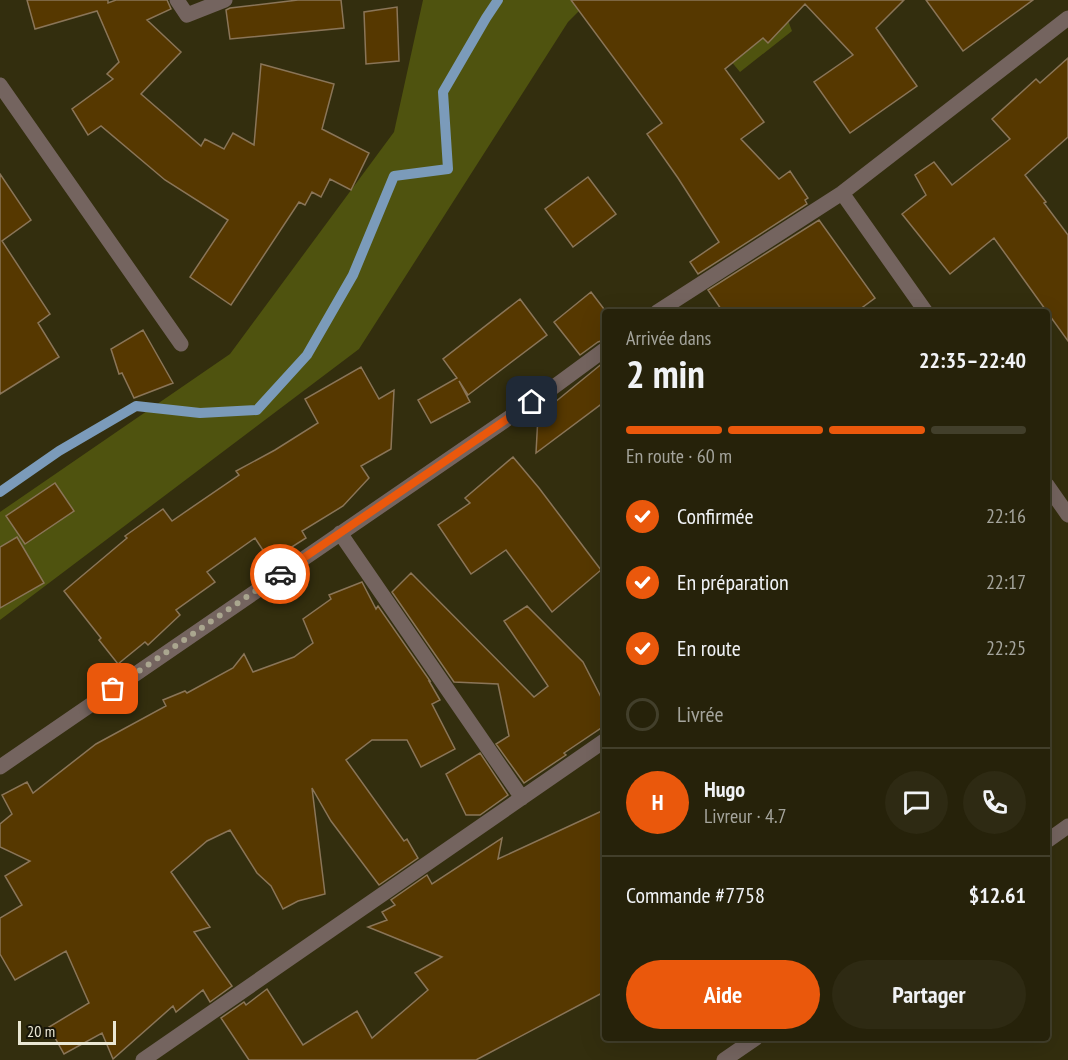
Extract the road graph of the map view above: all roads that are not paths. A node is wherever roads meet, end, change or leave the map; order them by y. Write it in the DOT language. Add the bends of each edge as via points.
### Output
graph roads {
  1 [pos="177,0"];
  2 [pos="225,0"];
  3 [pos="1068,18"];
  4 [pos="0,85"];
  5 [pos="842,193"];
  6 [pos="662,309"];
  7 [pos="924,309"];
  8 [pos="181,344"];
  9 [pos="602,351"];
  10 [pos="1050,489"];
  11 [pos="1068,514"];
  12 [pos="340,533"];
  13 [pos="602,742"];
  14 [pos="0,767"];
  15 [pos="522,798"];
  16 [pos="1068,826"];
  17 [pos="1050,838"];
  18 [pos="752,1041"];
  19 [pos="143,1060"];
  20 [pos="724,1060"];
  1 -- 2 [label="street" via="187,15"];
  3 -- 5 [label="street"];
  4 -- 8 [label="street"];
  5 -- 6 [label="street"];
  5 -- 7 [label="street"];
  9 -- 12 [label="street"];
  10 -- 11 [label="street"];
  12 -- 14 [label="street"];
  12 -- 15 [label="street"];
  13 -- 15 [label="street"];
  15 -- 19 [label="street"];
  16 -- 17 [label="street"];
  18 -- 20 [label="street"];
}
